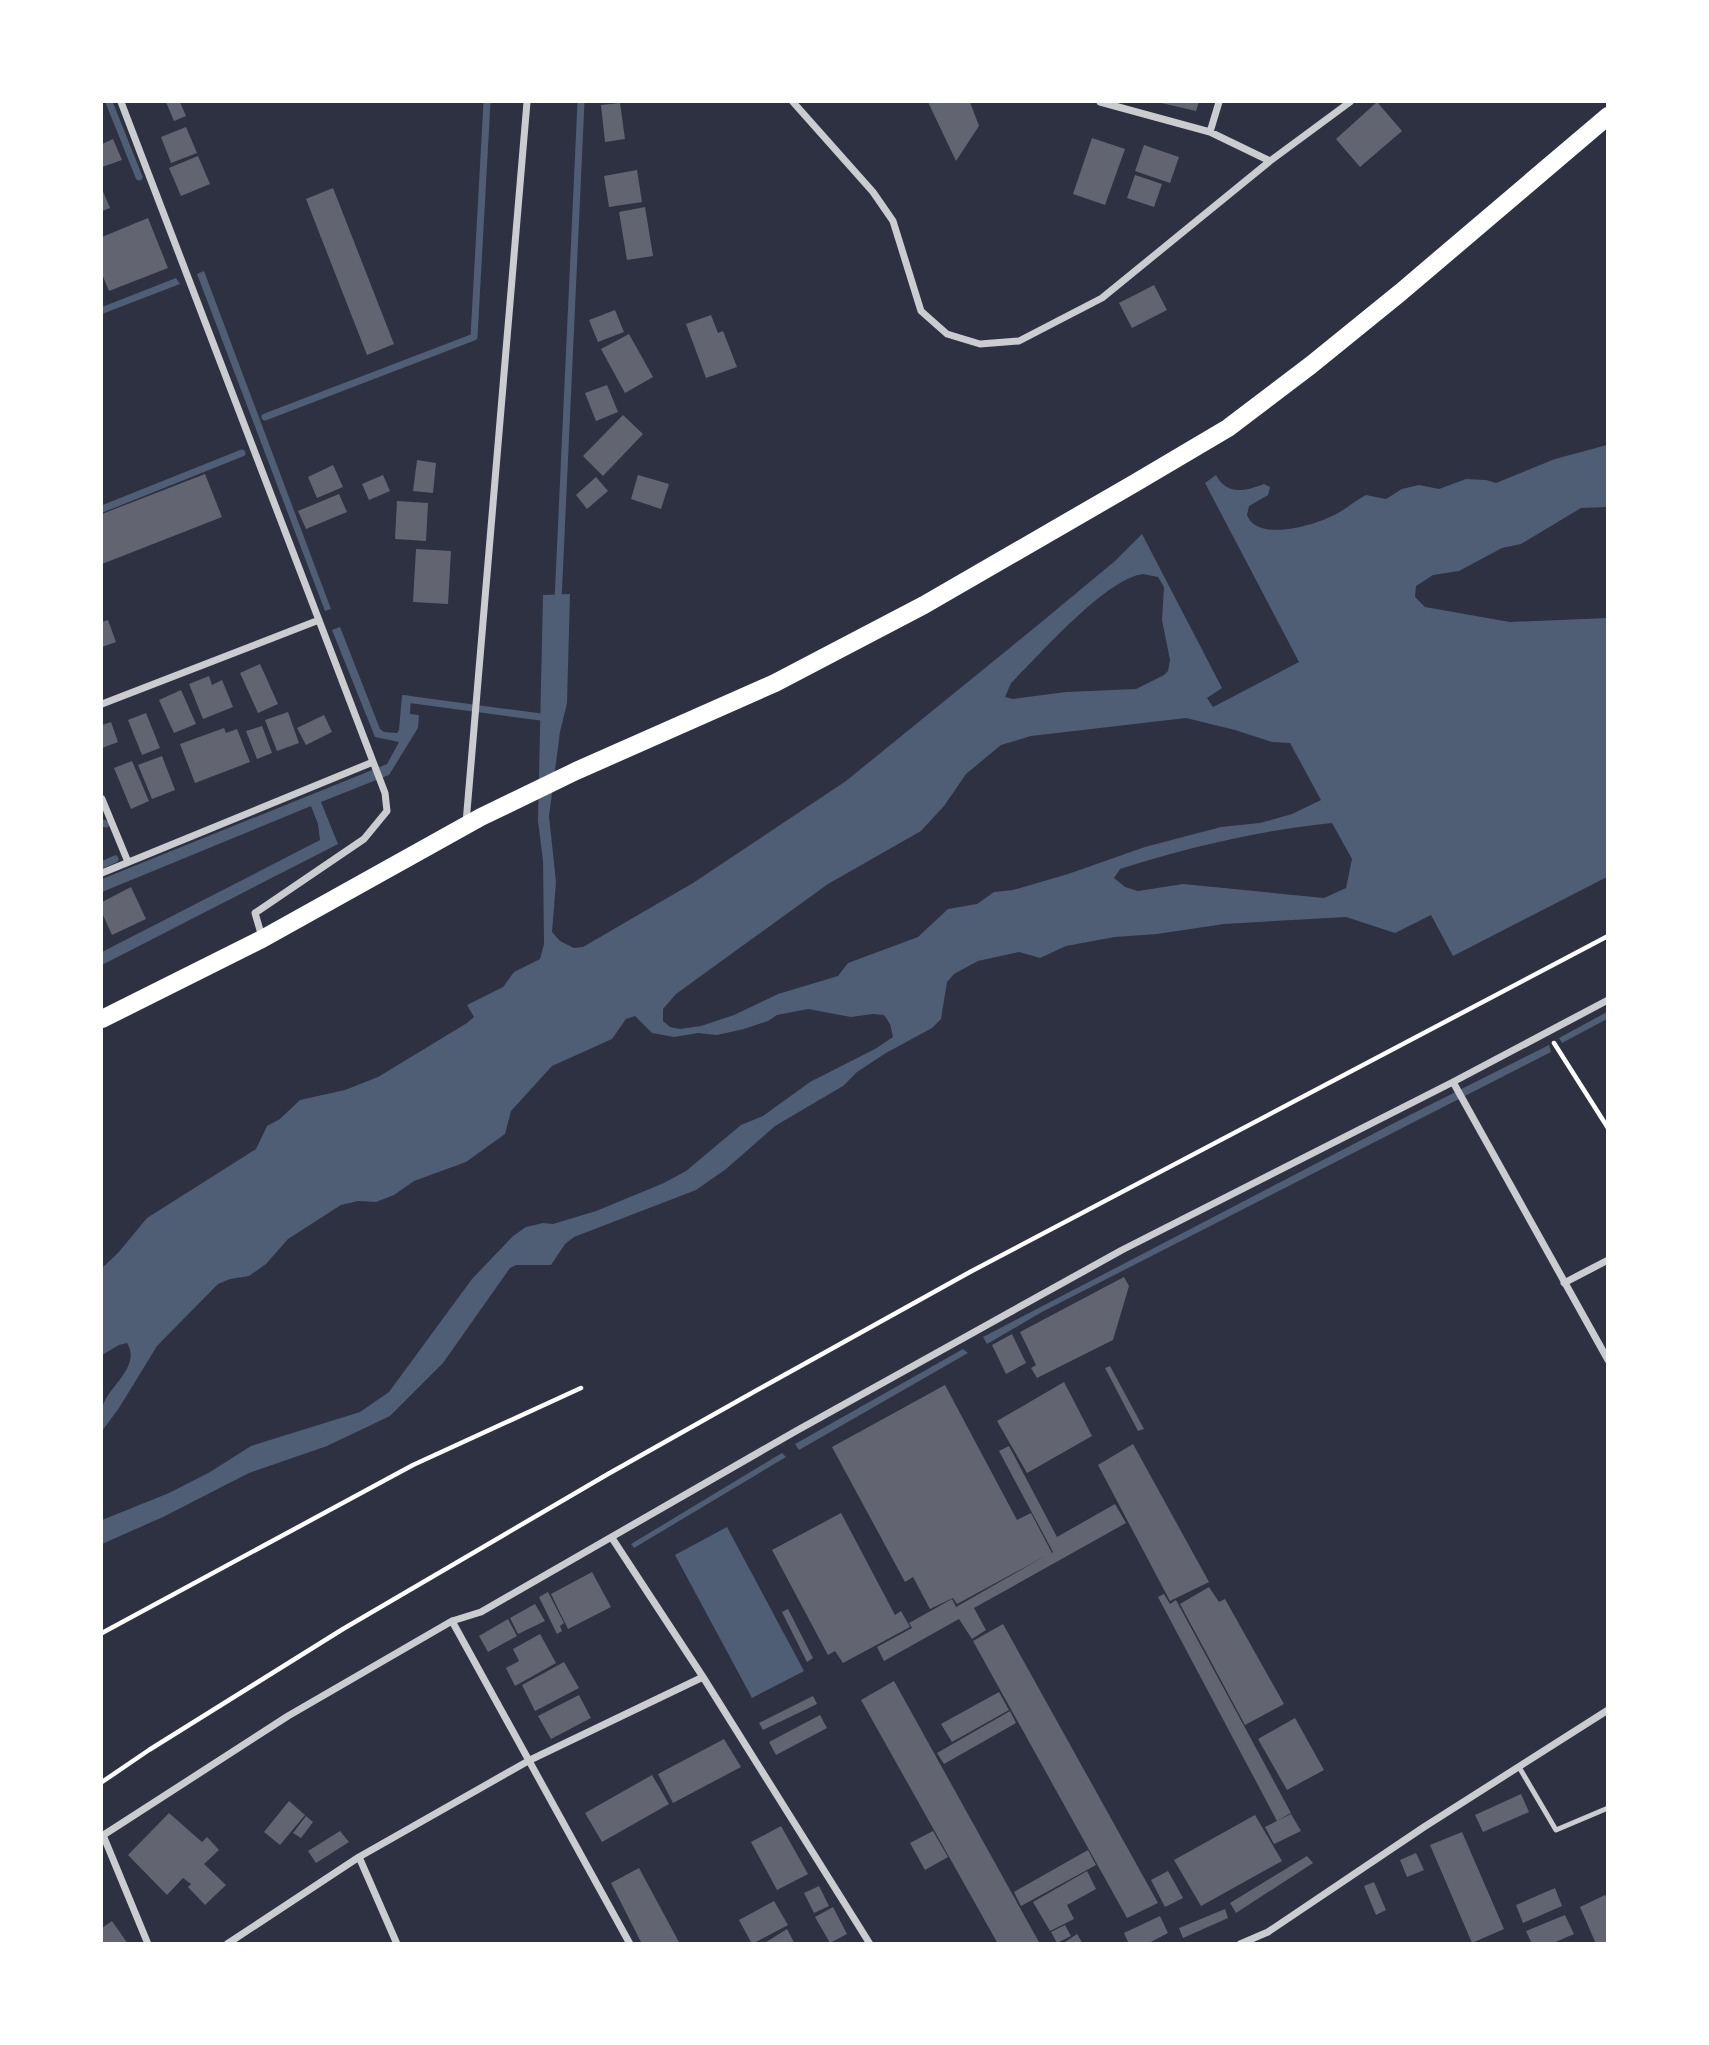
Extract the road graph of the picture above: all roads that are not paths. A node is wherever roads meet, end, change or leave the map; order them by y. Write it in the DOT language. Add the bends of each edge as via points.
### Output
graph roads {
  1 [pos="121,102"];
  2 [pos="527,102"];
  3 [pos="793,102"];
  4 [pos="1100,102"];
  5 [pos="1219,102"];
  6 [pos="1350,102"];
  7 [pos="1608,116"];
  8 [pos="1210,132"];
  9 [pos="1270,161"];
  10 [pos="319,620"];
  11 [pos="102,704"];
  12 [pos="373,762"];
  13 [pos="102,799"];
  14 [pos="474,821"];
  15 [pos="128,862"];
  16 [pos="102,873"];
  17 [pos="262,939"];
  18 [pos="1608,1000"];
  19 [pos="102,1019"];
  20 [pos="1453,1082"];
  21 [pos="1608,1260"];
  22 [pos="1564,1283"];
  23 [pos="1608,1360"];
  24 [pos="612,1538"];
  25 [pos="452,1621"];
  26 [pos="703,1677"];
  27 [pos="1608,1710"];
  28 [pos="530,1760"];
  29 [pos="1519,1767"];
  30 [pos="1608,1808"];
  31 [pos="102,1836"];
  32 [pos="359,1857"];
  33 [pos="148,1944"];
  34 [pos="228,1944"];
  35 [pos="397,1944"];
  36 [pos="630,1944"];
  37 [pos="870,1944"];
  38 [pos="1240,1944"];
  1 -- 10 [label="street"];
  2 -- 14 [label="street"];
  3 -- 9 [label="street" via="893,221 921,311 947,334 980,344 1019,341 1102,298"];
  4 -- 8 [label="street"];
  5 -- 8 [label="street"];
  6 -- 9 [label="street"];
  7 -- 14 [label="main road" via="1401,292 1228,428 924,605 775,683"];
  8 -- 9 [label="street"];
  10 -- 11 [label="street"];
  10 -- 12 [label="street"];
  12 -- 15 [label="street"];
  12 -- 17 [label="street" via="387,811 364,839 255,913"];
  13 -- 15 [label="street"];
  14 -- 17 [label="main road"];
  15 -- 16 [label="street"];
  17 -- 19 [label="main road"];
  18 -- 20 [label="street"];
  20 -- 22 [label="street"];
  20 -- 24 [label="street" via="1122,1250"];
  21 -- 22 [label="street"];
  22 -- 23 [label="street"];
  24 -- 25 [label="street" via="481,1612"];
  24 -- 26 [label="street"];
  25 -- 28 [label="street"];
  25 -- 31 [label="street" via="288,1716"];
  26 -- 28 [label="street"];
  26 -- 37 [label="street"];
  27 -- 29 [label="street"];
  28 -- 32 [label="street"];
  28 -- 36 [label="street"];
  29 -- 30 [label="lane" via="1556,1830"];
  29 -- 38 [label="street" via="1268,1932"];
  31 -- 33 [label="street"];
  32 -- 34 [label="street"];
  32 -- 35 [label="street"];
}
